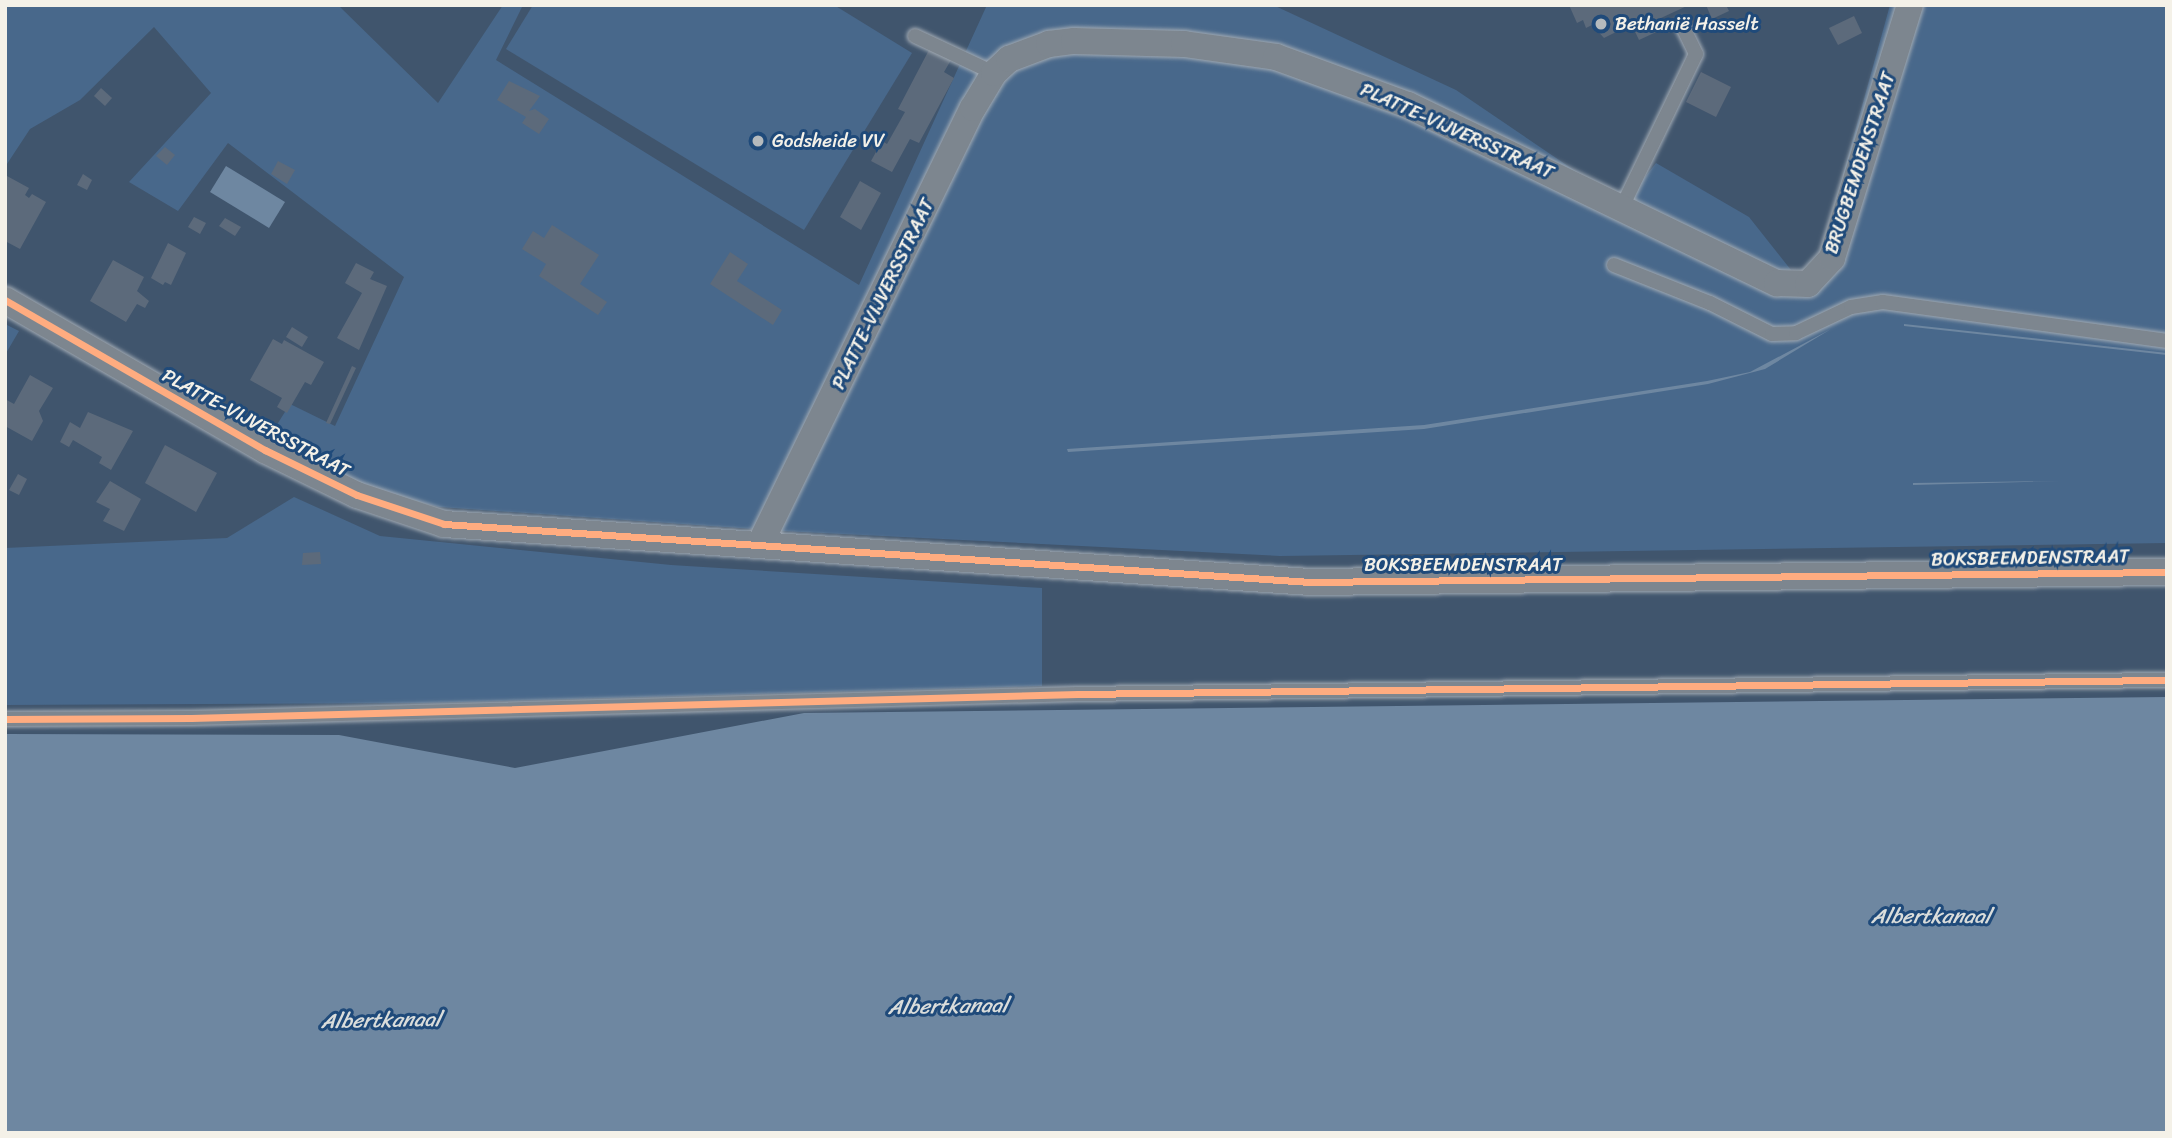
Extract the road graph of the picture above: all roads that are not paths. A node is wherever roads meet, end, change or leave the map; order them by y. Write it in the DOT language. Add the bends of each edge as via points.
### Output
graph roads {
  1 [pos="1910,5"];
  2 [pos="1682,25"];
  3 [pos="915,36"];
  4 [pos="993,73"];
  5 [pos="1622,207"];
  6 [pos="1614,265"];
  7 [pos="1777,284"];
  8 [pos="5,300"];
  9 [pos="2167,341"];
  10 [pos="760,544"];
  11 [pos="2167,572"];
  12 [pos="2167,680"];
  13 [pos="5,719"];
  1 -- 7 [label="street, BRUGBEMDENSTRAAT" via="1832,258 1808,284"];
  2 -- 5 [label="lane" via="1696,54"];
  3 -- 4 [label="lane"];
  4 -- 5 [label="street, PLATTE-VIJVERSSTRAAT" via="1028,50 1074,41 1184,44 1276,57 1408,105"];
  4 -- 10 [label="street, PLATTE-VIJVERSSTRAAT"];
  5 -- 7 [label="street, PLATTE-VIJVERSSTRAAT"];
  6 -- 9 [label="lane" via="1710,303 1772,334 1796,333 1850,307 1883,302"];
  8 -- 10 [label="street, PLATTE-VIJVERSSTRAAT" via="265,450 357,495 444,524"];
  10 -- 11 [label="street, BOKSBEEMDENSTRAAT" via="983,563 1311,582"];
  12 -- 13 [label="lane" via="1078,694"];
}
